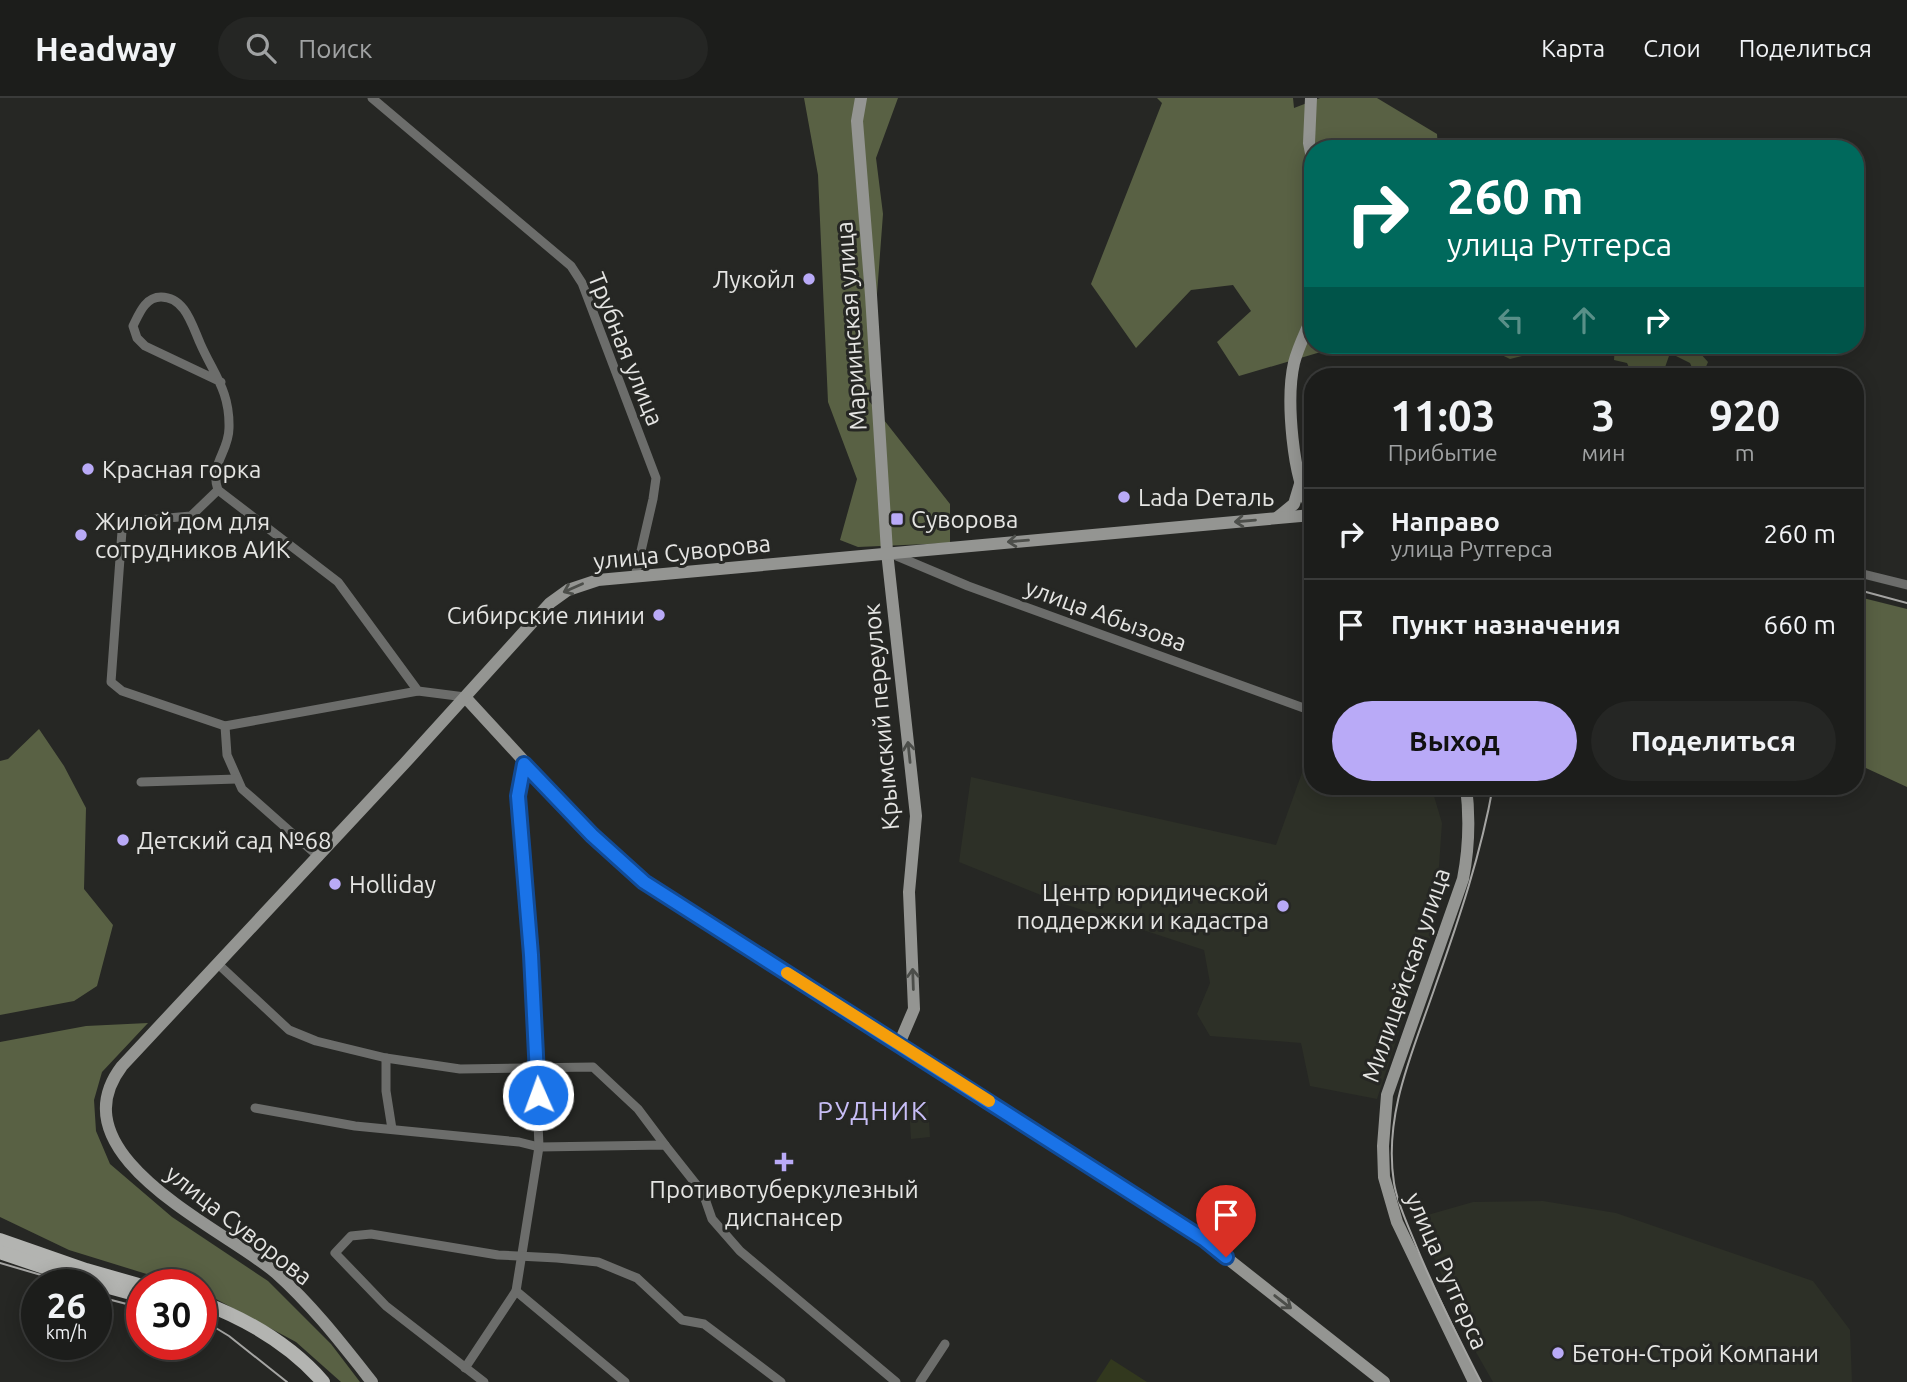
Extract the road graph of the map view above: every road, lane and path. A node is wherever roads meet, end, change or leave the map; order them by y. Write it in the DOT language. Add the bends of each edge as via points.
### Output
graph roads {
  1 [pos="372,98"];
  2 [pos="861,98"];
  3 [pos="1311,98"];
  4 [pos="1309,140"];
  5 [pos="1304,335"];
  6 [pos="221,382"];
  7 [pos="1300,484"];
  8 [pos="218,490"];
  9 [pos="1304,492"];
  10 [pos="1304,516"];
  11 [pos="1276,518"];
  12 [pos="887,552"];
  13 [pos="1864,574"];
  14 [pos="635,577"];
  15 [pos="1907,585"];
  16 [pos="418,691"];
  17 [pos="465,697"];
  18 [pos="1304,708"];
  19 [pos="225,726"];
  20 [pos="524,764"];
  21 [pos="237,779"];
  22 [pos="141,782"];
  23 [pos="1466,795"];
  24 [pos="319,857"];
  25 [pos="218,964"];
  26 [pos="899,1044"];
  27 [pos="386,1058"];
  28 [pos="537,1069"];
  29 [pos="254,1108"];
  30 [pos="392,1129"];
  31 [pos="665,1145"];
  32 [pos="539,1147"];
  33 [pos="1384,1177"];
  34 [pos="0,1240"];
  35 [pos="0,1252"];
  36 [pos="522,1256"];
  37 [pos="126,1281"];
  38 [pos="126,1292"];
  39 [pos="516,1292"];
  40 [pos="217,1309"];
  41 [pos="217,1317"];
  42 [pos="945,1344"];
  43 [pos="465,1368"];
  44 [pos="311,1382"];
  45 [pos="323,1382"];
  46 [pos="372,1382"];
  47 [pos="484,1382"];
  48 [pos="625,1382"];
  49 [pos="781,1382"];
  50 [pos="896,1382"];
  51 [pos="920,1382"];
  52 [pos="1384,1382"];
  53 [pos="1474,1382"];
  1 -- 14 [label="street, Трубная улица" via="571,266 582,283 656,478"];
  2 -- 12 [label="main road, Мариинская улица" via="857,121"];
  3 -- 4 [label="main road"];
  5 -- 7 [label="main road" via="1292,375 1291,397"];
  6 -- 6 [label="street" via="137,338 133,326 148,301 173,299 184,309"];
  6 -- 8 [label="street" via="229,432 216,466"];
  7 -- 9 [label="main road"];
  7 -- 11 [label="main road" via="1294,504"];
  8 -- 16 [label="street" via="338,582"];
  8 -- 19 [label="street" via="191,516 133,521 122,531 111,682 122,691"];
  10 -- 11 [label="main road, улица Суворова"];
  11 -- 12 [label="main road, улица Суворова, one-way"];
  12 -- 14 [label="main road, улица Суворова"];
  12 -- 18 [label="street, улица Абызова"];
  26 -- 12 [label="main road, Крымский переулок, one-way" via="914,1009 909,892 916,816"];
  13 -- 15 [label="street"];
  14 -- 17 [label="main road, улица Суворова, one-way" via="587,582 559,595"];
  16 -- 17 [label="street"];
  16 -- 19 [label="street"];
  17 -- 20 [label="main road"];
  17 -- 24 [label="main road, улица Суворова"];
  19 -- 21 [label="street" via="227,755"];
  20 -- 26 [label="main road" via="644,882"];
  20 -- 28 [label="street" via="518,796"];
  21 -- 22 [label="street"];
  21 -- 24 [label="street" via="242,789"];
  23 -- 33 [label="main road, Милицейская улица" via="1469,850 1462,879 1387,1095"];
  24 -- 25 [label="main road, улица Суворова"];
  25 -- 27 [label="street" via="289,1030"];
  25 -- 46 [label="main road, улица Суворова" via="114,1076 107,1113 110,1129 126,1157 176,1206 291,1288"];
  26 -- 52 [label="main road, one-way" via="1205,1240"];
  27 -- 28 [label="street" via="460,1069"];
  27 -- 30 [label="street"];
  28 -- 31 [label="street" via="593,1067 638,1109"];
  28 -- 32 [label="street"];
  29 -- 30 [label="street"];
  30 -- 32 [label="street"];
  31 -- 32 [label="street"];
  31 -- 50 [label="street" via="702,1193 712,1219 740,1251"];
  32 -- 36 [label="street"];
  33 -- 53 [label="main road, улица Рутгерса" via="1397,1222"];
  34 -- 37 [label="main road"];
  35 -- 38 [label="main road"];
  36 -- 39 [label="street"];
  36 -- 43 [label="street" via="371,1234 351,1236 335,1253 386,1306"];
  36 -- 49 [label="street" via="598,1262 636,1278 682,1320 704,1324"];
  39 -- 43 [label="street"];
  39 -- 48 [label="street"];
  40 -- 45 [label="main road" via="283,1346"];
  41 -- 44 [label="main road" via="276,1351"];
  42 -- 51 [label="street"];
  43 -- 47 [label="street"];
}
